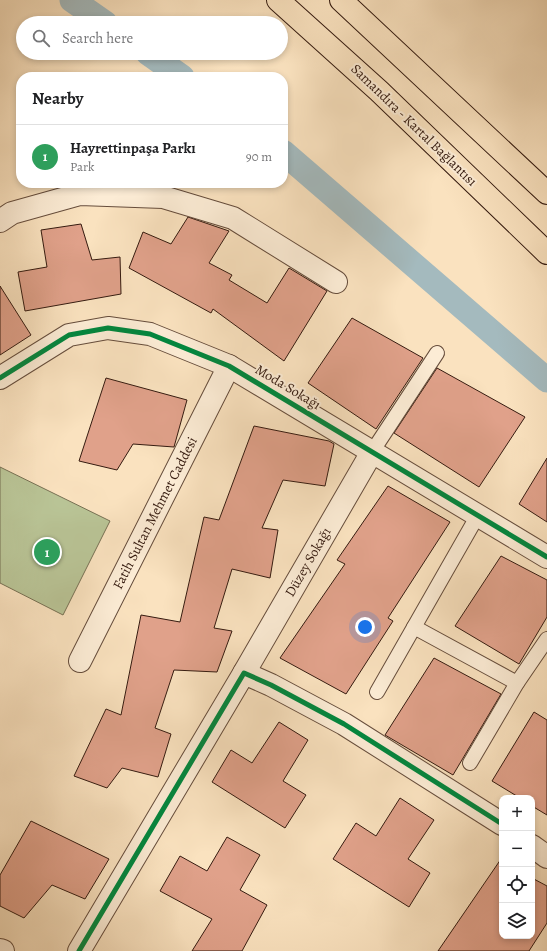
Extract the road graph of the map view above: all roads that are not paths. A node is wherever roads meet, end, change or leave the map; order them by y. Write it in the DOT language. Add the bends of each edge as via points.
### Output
graph roads {
  1 [pos="278,0"];
  2 [pos="341,0"];
  3 [pos="547,193"];
  4 [pos="0,221"];
  5 [pos="547,253"];
  6 [pos="336,282"];
  7 [pos="437,353"];
  8 [pos="230,366"];
  9 [pos="0,378"];
  10 [pos="372,452"];
  11 [pos="478,515"];
  12 [pos="547,557"];
  13 [pos="414,627"];
  14 [pos="547,638"];
  15 [pos="80,661"];
  16 [pos="244,673"];
  17 [pos="517,683"];
  18 [pos="377,692"];
  19 [pos="470,763"];
  20 [pos="499,822"];
  21 [pos="535,848"];
  22 [pos="547,857"];
  23 [pos="0,950"];
  24 [pos="3,951"];
  25 [pos="78,951"];
  1 -- 5 [label="highway, Samandıra - Kartal Bağlantısı" via="379,91"];
  2 -- 3 [label="highway"];
  4 -- 6 [label="street" via="12,213 80,194 163,197 233,218"];
  7 -- 10 [label="lane"];
  8 -- 9 [label="street, Moda Sokağı" via="150,334 108,328 69,335"];
  8 -- 10 [label="street, Moda Sokağı"];
  8 -- 15 [label="street, Fatih Sultan Mehmet Caddesi"];
  10 -- 11 [label="street, Moda Sokağı"];
  10 -- 16 [label="street, Düzey Sokağı"];
  11 -- 12 [label="street, Moda Sokağı"];
  11 -- 13 [label="lane"];
  13 -- 17 [label="lane"];
  13 -- 18 [label="lane"];
  14 -- 17 [label="lane"];
  16 -- 20 [label="street" via="344,724"];
  16 -- 25 [label="street, Düzey Sokağı"];
  17 -- 19 [label="lane"];
  21 -- 22 [label="street"];
  23 -- 24 [label="street"];
}
